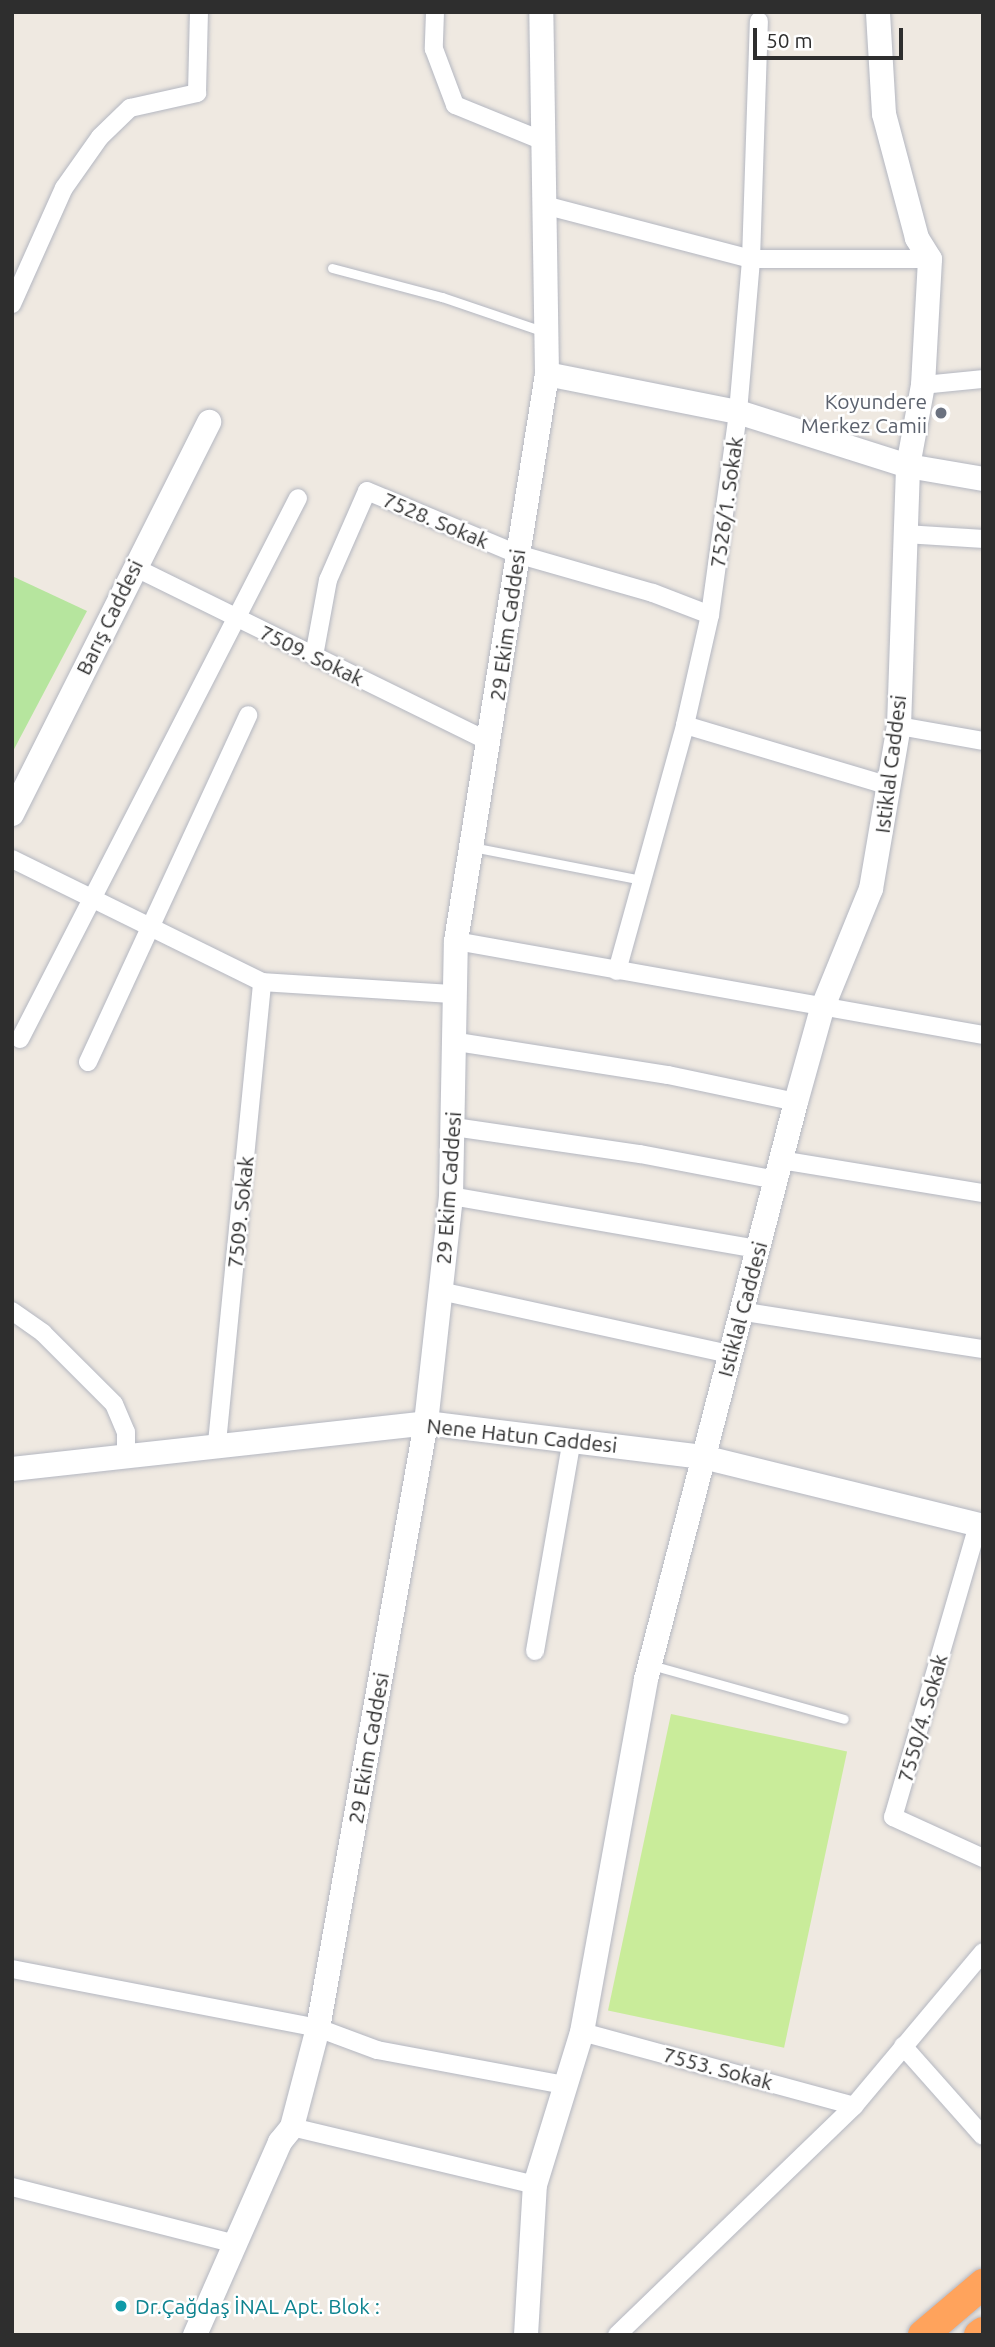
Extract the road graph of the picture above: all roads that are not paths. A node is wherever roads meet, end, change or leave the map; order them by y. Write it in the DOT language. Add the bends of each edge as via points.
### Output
graph roads {
  1 [pos="199,12"];
  2 [pos="435,12"];
  3 [pos="541,12"];
  4 [pos="877,12"];
  5 [pos="759,21"];
  6 [pos="543,142"];
  7 [pos="544,205"];
  8 [pos="751,259"];
  9 [pos="930,259"];
  10 [pos="332,268"];
  11 [pos="12,304"];
  12 [pos="546,333"];
  13 [pos="547,374"];
  14 [pos="983,379"];
  15 [pos="923,386"];
  16 [pos="738,412"];
  17 [pos="209,422"];
  18 [pos="908,466"];
  19 [pos="983,479"];
  20 [pos="298,498"];
  21 [pos="906,534"];
  22 [pos="983,538"];
  23 [pos="517,554"];
  24 [pos="134,567"];
  25 [pos="710,615"];
  26 [pos="235,617"];
  27 [pos="314,656"];
  28 [pos="248,715"];
  29 [pos="685,726"];
  30 [pos="898,726"];
  31 [pos="489,741"];
  32 [pos="983,741"];
  33 [pos="889,786"];
  34 [pos="12,814"];
  35 [pos="472,848"];
  36 [pos="12,859"];
  37 [pos="642,880"];
  38 [pos="94,899"];
  39 [pos="150,926"];
  40 [pos="456,941"];
  41 [pos="617,971"];
  42 [pos="262,982"];
  43 [pos="455,994"];
  44 [pos="822,1009"];
  45 [pos="983,1035"];
  46 [pos="20,1040"];
  47 [pos="451,1041"];
  48 [pos="88,1062"];
  49 [pos="796,1102"];
  50 [pos="454,1127"];
  51 [pos="779,1170"];
  52 [pos="983,1193"];
  53 [pos="451,1196"];
  54 [pos="759,1249"];
  55 [pos="440,1291"];
  56 [pos="12,1311"];
  57 [pos="739,1311"];
  58 [pos="983,1349"];
  59 [pos="729,1354"];
  60 [pos="426,1423"];
  61 [pos="572,1439"];
  62 [pos="217,1443"];
  63 [pos="126,1454"];
  64 [pos="703,1457"];
  65 [pos="12,1469"];
  66 [pos="980,1525"];
  67 [pos="536,1651"];
  68 [pos="649,1665"];
  69 [pos="844,1719"];
  70 [pos="983,1858"];
  71 [pos="983,1952"];
  72 [pos="12,1969"];
  73 [pos="318,2028"];
  74 [pos="582,2032"];
  75 [pos="903,2046"];
  76 [pos="564,2085"];
  77 [pos="854,2106"];
  78 [pos="292,2127"];
  79 [pos="983,2136"];
  80 [pos="535,2185"];
  81 [pos="12,2187"];
  82 [pos="235,2244"];
  83 [pos="983,2284"];
  84 [pos="195,2335"];
  85 [pos="526,2335"];
  86 [pos="617,2335"];
  87 [pos="923,2335"];
  1 -- 11 [label="street" via="197,93 130,108 100,136 64,188"];
  2 -- 6 [label="street" via="434,49 455,105"];
  3 -- 6 [label="street, 29 Ekim Caddesi"];
  4 -- 9 [label="street, Istiklal Caddesi" via="884,114 917,238"];
  5 -- 8 [label="street, 7526/1. Sokak"];
  6 -- 7 [label="street, 29 Ekim Caddesi"];
  7 -- 8 [label="street"];
  7 -- 12 [label="street, 29 Ekim Caddesi"];
  8 -- 9 [label="street"];
  8 -- 16 [label="street, 7526/1. Sokak"];
  9 -- 15 [label="street, Istiklal Caddesi"];
  10 -- 12 [label="lane" via="442,297"];
  12 -- 13 [label="street, 29 Ekim Caddesi"];
  13 -- 16 [label="street"];
  13 -- 23 [label="street, 29 Ekim Caddesi"];
  14 -- 15 [label="street"];
  15 -- 18 [label="street, Istiklal Caddesi"];
  16 -- 18 [label="street"];
  16 -- 25 [label="street, 7526/1. Sokak"];
  17 -- 24 [label="street, Barış Caddesi"];
  18 -- 19 [label="street"];
  18 -- 21 [label="street, Istiklal Caddesi"];
  20 -- 26 [label="street"];
  21 -- 22 [label="street"];
  21 -- 30 [label="street, Istiklal Caddesi"];
  23 -- 25 [label="street, 7528. Sokak" via="653,593"];
  23 -- 27 [label="street, 7528. Sokak" via="367,491 328,580"];
  23 -- 31 [label="street, 29 Ekim Caddesi"];
  24 -- 26 [label="street, 7509. Sokak"];
  24 -- 34 [label="street, Barış Caddesi"];
  25 -- 29 [label="street, 7526/1. Sokak"];
  26 -- 27 [label="street, 7509. Sokak"];
  26 -- 38 [label="street"];
  27 -- 31 [label="street, 7509. Sokak"];
  28 -- 39 [label="street"];
  29 -- 33 [label="street"];
  29 -- 37 [label="street, 7526/1. Sokak"];
  30 -- 32 [label="street"];
  30 -- 33 [label="street, Istiklal Caddesi"];
  31 -- 35 [label="street, 29 Ekim Caddesi"];
  33 -- 44 [label="street, Istiklal Caddesi" via="871,889"];
  35 -- 37 [label="lane"];
  35 -- 40 [label="street, 29 Ekim Caddesi"];
  36 -- 38 [label="street"];
  37 -- 41 [label="street, 7526/1. Sokak"];
  38 -- 39 [label="street"];
  38 -- 46 [label="street"];
  39 -- 42 [label="street"];
  39 -- 48 [label="street"];
  40 -- 41 [label="street"];
  40 -- 43 [label="street, 29 Ekim Caddesi"];
  41 -- 44 [label="street"];
  42 -- 43 [label="street"];
  42 -- 62 [label="street, 7509. Sokak"];
  43 -- 47 [label="street, 29 Ekim Caddesi"];
  44 -- 45 [label="street"];
  44 -- 49 [label="street, Istiklal Caddesi"];
  47 -- 49 [label="street" via="668,1075"];
  47 -- 50 [label="street, 29 Ekim Caddesi"];
  49 -- 51 [label="street, Istiklal Caddesi"];
  50 -- 51 [label="street"];
  50 -- 53 [label="street, 29 Ekim Caddesi"];
  51 -- 52 [label="street"];
  51 -- 54 [label="street, Istiklal Caddesi"];
  53 -- 54 [label="street"];
  53 -- 55 [label="street, 29 Ekim Caddesi"];
  54 -- 57 [label="street, Istiklal Caddesi"];
  55 -- 59 [label="street"];
  55 -- 60 [label="street, 29 Ekim Caddesi"];
  56 -- 63 [label="street" via="43,1333 114,1404 126,1432"];
  57 -- 58 [label="street"];
  57 -- 59 [label="street, Istiklal Caddesi"];
  59 -- 64 [label="street, Istiklal Caddesi"];
  60 -- 61 [label="street, Nene Hatun Caddesi"];
  60 -- 62 [label="street, Nene Hatun Caddesi"];
  60 -- 73 [label="street, 29 Ekim Caddesi"];
  61 -- 64 [label="street, Nene Hatun Caddesi"];
  61 -- 67 [label="street"];
  62 -- 63 [label="street, Nene Hatun Caddesi"];
  63 -- 65 [label="street, Nene Hatun Caddesi"];
  64 -- 66 [label="street, Nene Hatun Caddesi"];
  64 -- 68 [label="street, Istiklal Caddesi"];
  66 -- 70 [label="street, 7550/4. Sokak" via="893,1817"];
  68 -- 69 [label="lane"];
  68 -- 74 [label="street, Istiklal Caddesi"];
  71 -- 75 [label="street"];
  72 -- 73 [label="street"];
  73 -- 76 [label="street" via="377,2050"];
  73 -- 78 [label="street, 29 Ekim Caddesi"];
  74 -- 76 [label="street, Istiklal Caddesi"];
  74 -- 77 [label="street, 7553. Sokak"];
  75 -- 77 [label="street"];
  75 -- 79 [label="street"];
  76 -- 80 [label="street, Istiklal Caddesi"];
  77 -- 86 [label="street"];
  78 -- 80 [label="street"];
  78 -- 82 [label="street, 29 Ekim Caddesi"];
  80 -- 85 [label="street, Istiklal Caddesi"];
  81 -- 82 [label="street"];
  82 -- 84 [label="street, 29 Ekim Caddesi"];
  83 -- 87 [label="highway"];
}
